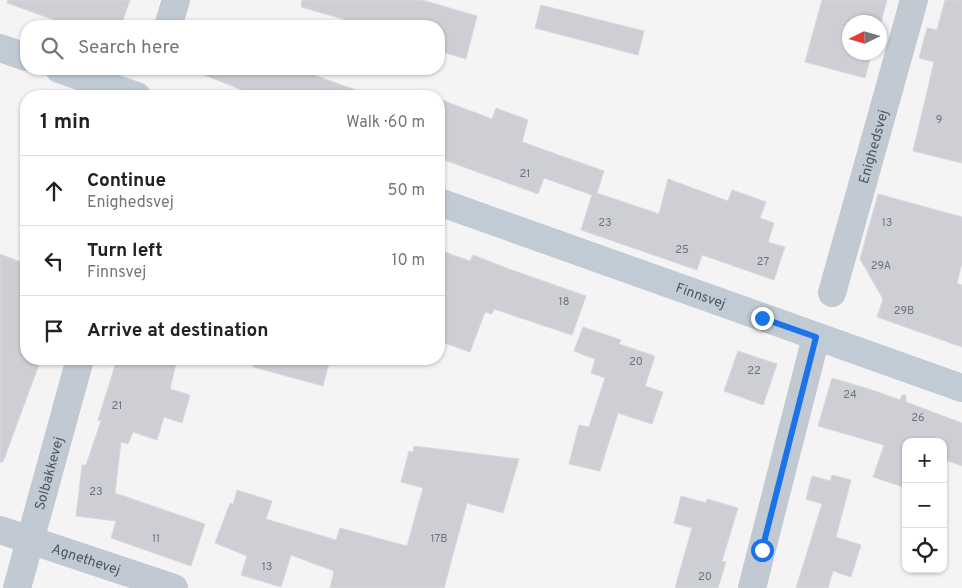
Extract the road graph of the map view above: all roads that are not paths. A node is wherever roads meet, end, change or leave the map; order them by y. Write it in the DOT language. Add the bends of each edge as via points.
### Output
graph roads {
  1 [pos="176,0"];
  2 [pos="914,0"];
  3 [pos="170,20"];
  4 [pos="0,48"];
  5 [pos="20,55"];
  6 [pos="76,75"];
  7 [pos="120,90"];
  8 [pos="445,204"];
  9 [pos="832,293"];
  10 [pos="816,337"];
  11 [pos="78,365"];
  12 [pos="962,388"];
  13 [pos="0,530"];
  14 [pos="30,540"];
  15 [pos="17,588"];
  16 [pos="174,588"];
  17 [pos="752,588"];
  1 -- 3 [label="street"];
  2 -- 9 [label="street, Enighedsvej"];
  4 -- 5 [label="street"];
  6 -- 7 [label="street"];
  8 -- 10 [label="street, Finnsvej"];
  10 -- 12 [label="street, Finnsvej"];
  10 -- 17 [label="street"];
  11 -- 14 [label="street, Solbakkevej"];
  13 -- 14 [label="street, Agnethevej"];
  14 -- 15 [label="street, Solbakkevej"];
  14 -- 16 [label="street, Agnethevej"];
}
